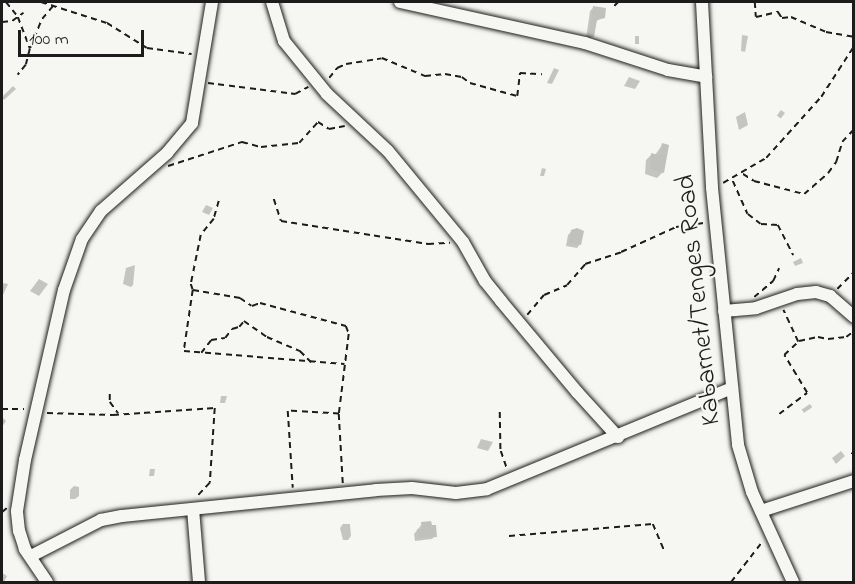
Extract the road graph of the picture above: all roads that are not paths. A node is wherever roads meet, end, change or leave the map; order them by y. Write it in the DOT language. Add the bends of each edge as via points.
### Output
graph roads {
  1 [pos="212,2"];
  2 [pos="272,2"];
  3 [pos="400,2"];
  4 [pos="702,2"];
  5 [pos="706,77"];
  6 [pos="724,311"];
  7 [pos="854,317"];
  8 [pos="732,388"];
  9 [pos="618,437"];
  10 [pos="854,480"];
  11 [pos="195,508"];
  12 [pos="761,511"];
  13 [pos="30,556"];
  14 [pos="47,582"];
  15 [pos="199,582"];
  16 [pos="793,582"];
  1 -- 13 [label="street" via="192,123 167,153 101,211 82,238 64,290 17,511 19,531"];
  2 -- 9 [label="street" via="284,41 327,94 388,151 463,242 485,281"];
  3 -- 5 [label="street" via="585,44 668,70"];
  4 -- 5 [label="street, Kabarnet/Tenges Road"];
  5 -- 6 [label="street, Kabarnet/Tenges Road" via="711,188"];
  6 -- 7 [label="street" via="738,312 779,302 806,291 830,296"];
  6 -- 8 [label="street, Kabarnet/Tenges Road"];
  8 -- 9 [label="street"];
  8 -- 12 [label="street, Kabarnet/Tenges Road" via="738,445"];
  9 -- 11 [label="street" via="511,481 471,492 412,488"];
  10 -- 12 [label="street"];
  11 -- 13 [label="street" via="101,520"];
  11 -- 15 [label="street"];
  12 -- 16 [label="street, Kabarnet/Tenges Road"];
  13 -- 14 [label="street"];
}
